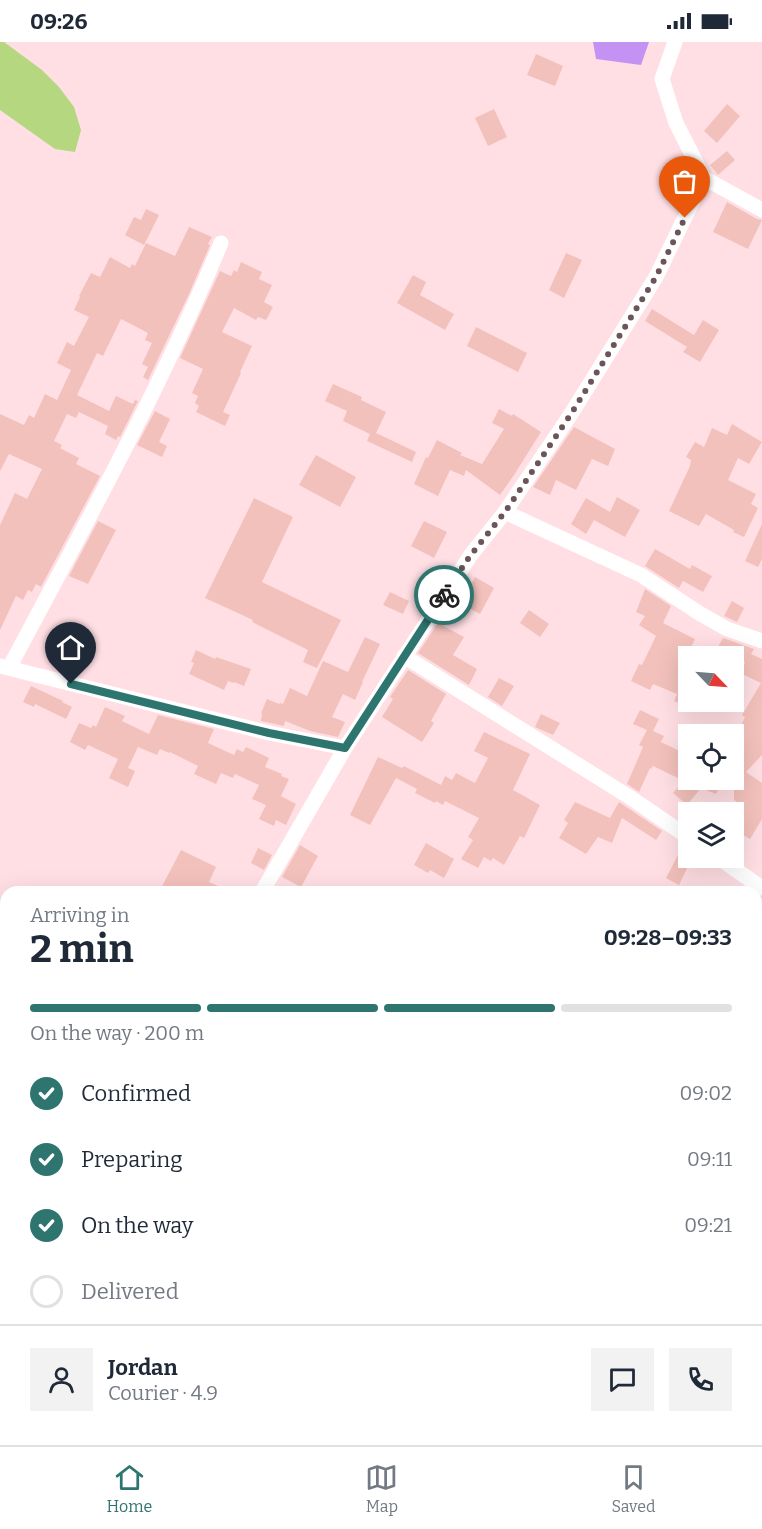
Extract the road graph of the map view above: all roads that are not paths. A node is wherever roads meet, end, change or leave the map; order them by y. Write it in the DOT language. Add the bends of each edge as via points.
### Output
graph roads {
  1 [pos="675,42"];
  2 [pos="704,178"];
  3 [pos="762,210"];
  4 [pos="221,243"];
  5 [pos="505,512"];
  6 [pos="762,641"];
  7 [pos="404,656"];
  8 [pos="5,667"];
  9 [pos="345,748"];
  10 [pos="678,830"];
  11 [pos="734,868"];
  12 [pos="265,886"];
  13 [pos="759,886"];
  1 -- 2 [label="street" via="662,79 676,123"];
  2 -- 3 [label="street"];
  2 -- 5 [label="street" via="656,277"];
  4 -- 8 [label="street" via="165,368 108,481"];
  5 -- 6 [label="street" via="641,575 727,629"];
  5 -- 7 [label="street" via="470,556"];
  7 -- 9 [label="street"];
  7 -- 10 [label="street"];
  8 -- 9 [label="street" via="269,733"];
  9 -- 12 [label="street"];
  11 -- 13 [label="street"];
}
